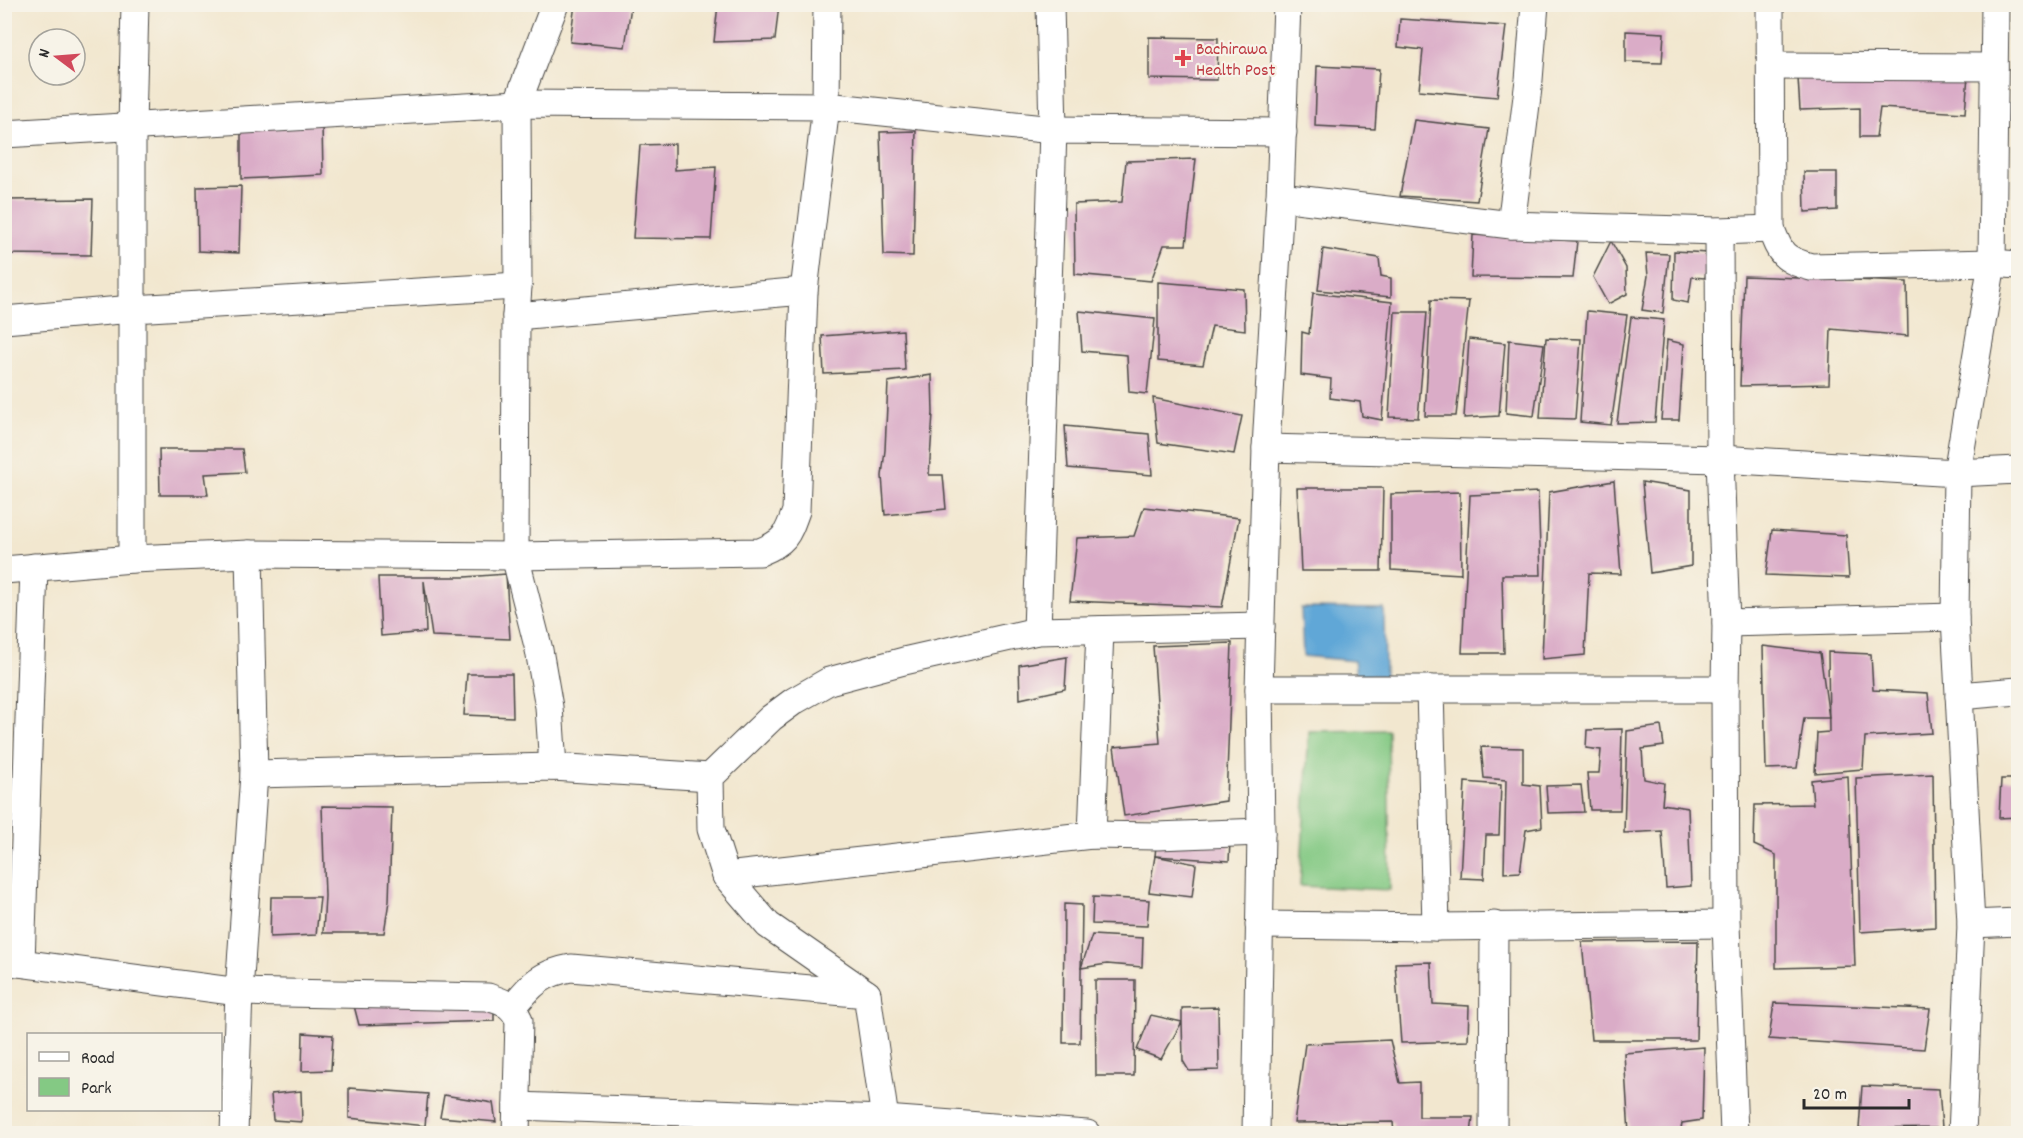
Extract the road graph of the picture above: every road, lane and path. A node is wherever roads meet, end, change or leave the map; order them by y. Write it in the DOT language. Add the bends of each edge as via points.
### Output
graph roads {
  1 [pos="135,4"];
  2 [pos="555,4"];
  3 [pos="827,4"];
  4 [pos="1050,4"];
  5 [pos="1287,4"];
  6 [pos="1535,4"];
  7 [pos="1770,4"];
  8 [pos="1995,4"];
  9 [pos="1771,66"];
  10 [pos="1994,67"];
  11 [pos="517,104"];
  12 [pos="826,106"];
  13 [pos="132,127"];
  14 [pos="1053,130"];
  15 [pos="1282,132"];
  16 [pos="4,134"];
  17 [pos="1280,197"];
  18 [pos="1511,225"];
  19 [pos="1771,229"];
  20 [pos="1719,231"];
  21 [pos="1992,263"];
  22 [pos="2019,265"];
  23 [pos="519,286"];
  24 [pos="804,291"];
  25 [pos="133,309"];
  26 [pos="516,316"];
  27 [pos="4,320"];
  28 [pos="1266,448"];
  29 [pos="1720,459"];
  30 [pos="2019,470"];
  31 [pos="1957,473"];
  32 [pos="249,554"];
  33 [pos="515,556"];
  34 [pos="132,559"];
  35 [pos="34,567"];
  36 [pos="4,570"];
  37 [pos="1955,617"];
  38 [pos="1726,624"];
  39 [pos="1261,626"];
  40 [pos="1100,630"];
  41 [pos="1037,631"];
  42 [pos="1260,689"];
  43 [pos="1430,689"];
  44 [pos="1725,689"];
  45 [pos="2019,691"];
  46 [pos="1959,696"];
  47 [pos="553,767"];
  48 [pos="254,774"];
  49 [pos="710,777"];
  50 [pos="1261,832"];
  51 [pos="1092,835"];
  52 [pos="726,876"];
  53 [pos="2019,922"];
  54 [pos="1726,924"];
  55 [pos="1971,924"];
  56 [pos="1259,925"];
  57 [pos="1494,925"];
  58 [pos="1436,927"];
  59 [pos="13,962"];
  60 [pos="239,993"];
  61 [pos="867,994"];
  62 [pos="513,1008"];
  63 [pos="517,1106"];
  64 [pos="885,1119"];
  65 [pos="234,1134"];
  66 [pos="516,1134"];
  67 [pos="1087,1134"];
  68 [pos="1256,1134"];
  69 [pos="1493,1134"];
  70 [pos="1734,1134"];
  71 [pos="1962,1134"];
  1 -- 13 [label="street"];
  2 -- 11 [label="street"];
  3 -- 12 [label="street"];
  4 -- 14 [label="street"];
  5 -- 15 [label="street"];
  6 -- 18 [label="street"];
  7 -- 9 [label="street"];
  8 -- 10 [label="street"];
  9 -- 10 [label="street"];
  9 -- 19 [label="street"];
  10 -- 21 [label="street"];
  11 -- 12 [label="street"];
  11 -- 13 [label="street"];
  11 -- 23 [label="street"];
  12 -- 14 [label="street"];
  12 -- 24 [label="street"];
  13 -- 16 [label="street"];
  13 -- 25 [label="street"];
  14 -- 15 [label="street"];
  14 -- 41 [label="street"];
  15 -- 17 [label="street"];
  17 -- 18 [label="street"];
  17 -- 28 [label="street"];
  18 -- 20 [label="street"];
  19 -- 20 [label="street"];
  19 -- 21 [label="street" via="1779,250 1791,262 1811,267"];
  20 -- 29 [label="street"];
  21 -- 22 [label="street"];
  21 -- 31 [label="street"];
  23 -- 25 [label="street"];
  23 -- 26 [label="street"];
  24 -- 26 [label="street"];
  24 -- 33 [label="street" via="796,511 788,534 778,545 760,552"];
  25 -- 27 [label="street"];
  25 -- 34 [label="street"];
  26 -- 33 [label="street"];
  28 -- 29 [label="street"];
  28 -- 39 [label="street"];
  29 -- 31 [label="street"];
  29 -- 38 [label="street"];
  30 -- 31 [label="street"];
  31 -- 37 [label="street"];
  32 -- 33 [label="street"];
  32 -- 34 [label="street"];
  32 -- 48 [label="street"];
  33 -- 47 [label="street" via="539,650 549,707"];
  34 -- 35 [label="street"];
  35 -- 36 [label="street"];
  35 -- 59 [label="street"];
  37 -- 38 [label="street"];
  37 -- 46 [label="street"];
  38 -- 44 [label="street"];
  39 -- 40 [label="street"];
  39 -- 42 [label="street"];
  40 -- 41 [label="street"];
  40 -- 51 [label="street"];
  41 -- 49 [label="street" via="829,681 771,718"];
  42 -- 43 [label="street"];
  42 -- 50 [label="street"];
  43 -- 44 [label="street"];
  43 -- 58 [label="street"];
  44 -- 54 [label="street"];
  45 -- 46 [label="street"];
  46 -- 55 [label="street"];
  47 -- 48 [label="street"];
  47 -- 49 [label="street"];
  48 -- 60 [label="street"];
  49 -- 52 [label="street" via="711,829"];
  50 -- 51 [label="street"];
  50 -- 56 [label="street"];
  51 -- 52 [label="street"];
  52 -- 61 [label="street" via="768,925"];
  53 -- 55 [label="street"];
  54 -- 57 [label="street"];
  54 -- 70 [label="street"];
  55 -- 71 [label="street"];
  56 -- 58 [label="street"];
  56 -- 68 [label="street"];
  57 -- 58 [label="street"];
  57 -- 69 [label="street"];
  59 -- 60 [label="street"];
  60 -- 62 [label="street" via="488,996"];
  60 -- 65 [label="street"];
  61 -- 62 [label="street" via="571,968 538,979"];
  61 -- 64 [label="street"];
  62 -- 63 [label="street" via="519,1020"];
  63 -- 64 [label="street"];
  63 -- 66 [label="street"];
  64 -- 67 [label="street"];
}
